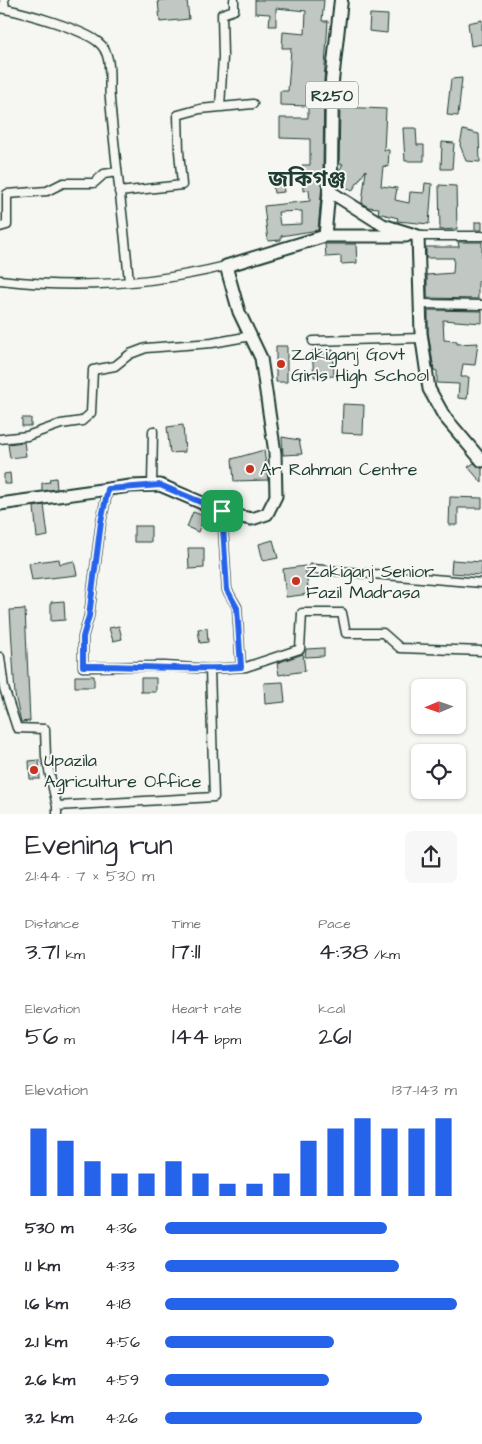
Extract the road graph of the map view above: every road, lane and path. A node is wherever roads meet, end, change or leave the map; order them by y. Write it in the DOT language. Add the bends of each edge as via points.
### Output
graph roads {
  1 [pos="4,0"];
  2 [pos="234,0"];
  3 [pos="341,0"];
  4 [pos="2,9"];
  5 [pos="253,104"];
  6 [pos="220,107"];
  7 [pos="117,172"];
  8 [pos="328,191"];
  9 [pos="119,192"];
  10 [pos="0,227"];
  11 [pos="325,236"];
  12 [pos="418,236"];
  13 [pos="482,236"];
  14 [pos="226,266"];
  15 [pos="0,280"];
  16 [pos="129,282"];
  17 [pos="420,304"];
  18 [pos="482,305"];
  19 [pos="251,336"];
  20 [pos="422,338"];
  21 [pos="313,341"];
  22 [pos="153,431"];
  23 [pos="0,439"];
  24 [pos="482,461"];
  25 [pos="152,486"];
  26 [pos="108,489"];
  27 [pos="0,504"];
  28 [pos="222,511"];
  29 [pos="312,568"];
  30 [pos="482,583"];
  31 [pos="482,651"];
  32 [pos="0,658"];
  33 [pos="241,667"];
  34 [pos="210,669"];
  35 [pos="57,810"];
  1 -- 4 [label="street"];
  2 -- 6 [label="street" via="234,10 222,14"];
  3 -- 8 [label="main road, R250" via="332,81"];
  4 -- 7 [label="street" via="26,13 99,42 109,57"];
  5 -- 6 [label="street"];
  6 -- 9 [label="street" via="178,115 182,185"];
  7 -- 9 [label="street"];
  7 -- 10 [label="street" via="104,174 94,183 63,183 47,191 7,194 7,226"];
  8 -- 11 [label="main road"];
  8 -- 12 [label="main road" via="383,225"];
  9 -- 16 [label="street"];
  11 -- 12 [label="main road"];
  11 -- 14 [label="main road"];
  12 -- 13 [label="street"];
  12 -- 17 [label="main road"];
  14 -- 16 [label="street" via="189,275"];
  14 -- 19 [label="main road" via="239,312"];
  15 -- 16 [label="street" via="29,284"];
  17 -- 18 [label="street"];
  17 -- 20 [label="main road"];
  19 -- 23 [label="street" via="212,343 146,348 130,354 115,366 93,370 91,413 82,421 61,424 27,436"];
  19 -- 28 [label="main road" via="261,358 274,454 276,496 267,514 252,519"];
  20 -- 21 [label="street"];
  20 -- 24 [label="main road" via="429,389 444,416"];
  22 -- 25 [label="street"];
  25 -- 26 [label="main road"];
  25 -- 28 [label="main road" via="160,485"];
  26 -- 27 [label="main road"];
  26 -- 34 [label="street" via="83,637 83,666"];
  28 -- 33 [label="street" via="227,590 237,608"];
  29 -- 30 [label="street"];
  31 -- 33 [label="street" via="400,648 383,633 346,633 342,613 302,612 300,649"];
  32 -- 35 [label="street" via="4,688 17,728 45,728 46,757"];
  33 -- 34 [label="street"];
  34 -- 35 [label="street" via="214,797"];
}
